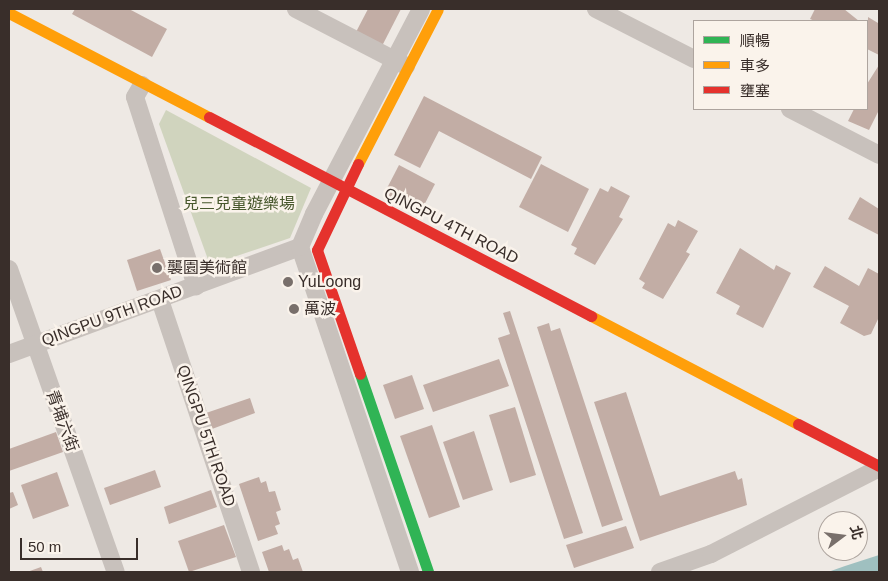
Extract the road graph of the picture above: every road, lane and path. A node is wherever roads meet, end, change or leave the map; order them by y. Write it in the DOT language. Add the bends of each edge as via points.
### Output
graph roads {
  1 [pos="296,9"];
  2 [pos="421,9"];
  3 [pos="438,9"];
  4 [pos="596,9"];
  5 [pos="9,13"];
  6 [pos="693,58"];
  7 [pos="402,64"];
  8 [pos="142,85"];
  9 [pos="792,110"];
  10 [pos="879,155"];
  11 [pos="338,186"];
  12 [pos="300,248"];
  13 [pos="9,269"];
  14 [pos="196,286"];
  15 [pos="160,300"];
  16 [pos="35,344"];
  17 [pos="9,354"];
  18 [pos="879,467"];
  19 [pos="116,572"];
  20 [pos="252,572"];
  21 [pos="410,572"];
  22 [pos="428,572"];
  23 [pos="660,572"];
  1 -- 7 [label="street"];
  2 -- 7 [label="street"];
  3 -- 7 [label="street"];
  4 -- 6 [label="street"];
  5 -- 8 [label="street, QINGPU 4TH ROAD"];
  7 -- 11 [label="street"];
  8 -- 11 [label="street, QINGPU 4TH ROAD"];
  8 -- 14 [label="street" via="134,97"];
  9 -- 10 [label="street"];
  11 -- 12 [label="street"];
  11 -- 18 [label="street, QINGPU 4TH ROAD"];
  11 -- 22 [label="street" via="317,250 321,268"];
  12 -- 14 [label="street, QINGPU 9TH ROAD"];
  12 -- 21 [label="street"];
  13 -- 16 [label="street, 青埔六街"];
  14 -- 15 [label="street, QINGPU 9TH ROAD"];
  15 -- 16 [label="street, QINGPU 9TH ROAD"];
  15 -- 20 [label="street, QINGPU 5TH ROAD"];
  16 -- 17 [label="street, QINGPU 9TH ROAD"];
  16 -- 19 [label="street, 青埔六街"];
  18 -- 23 [label="street" via="711,554"];
}
